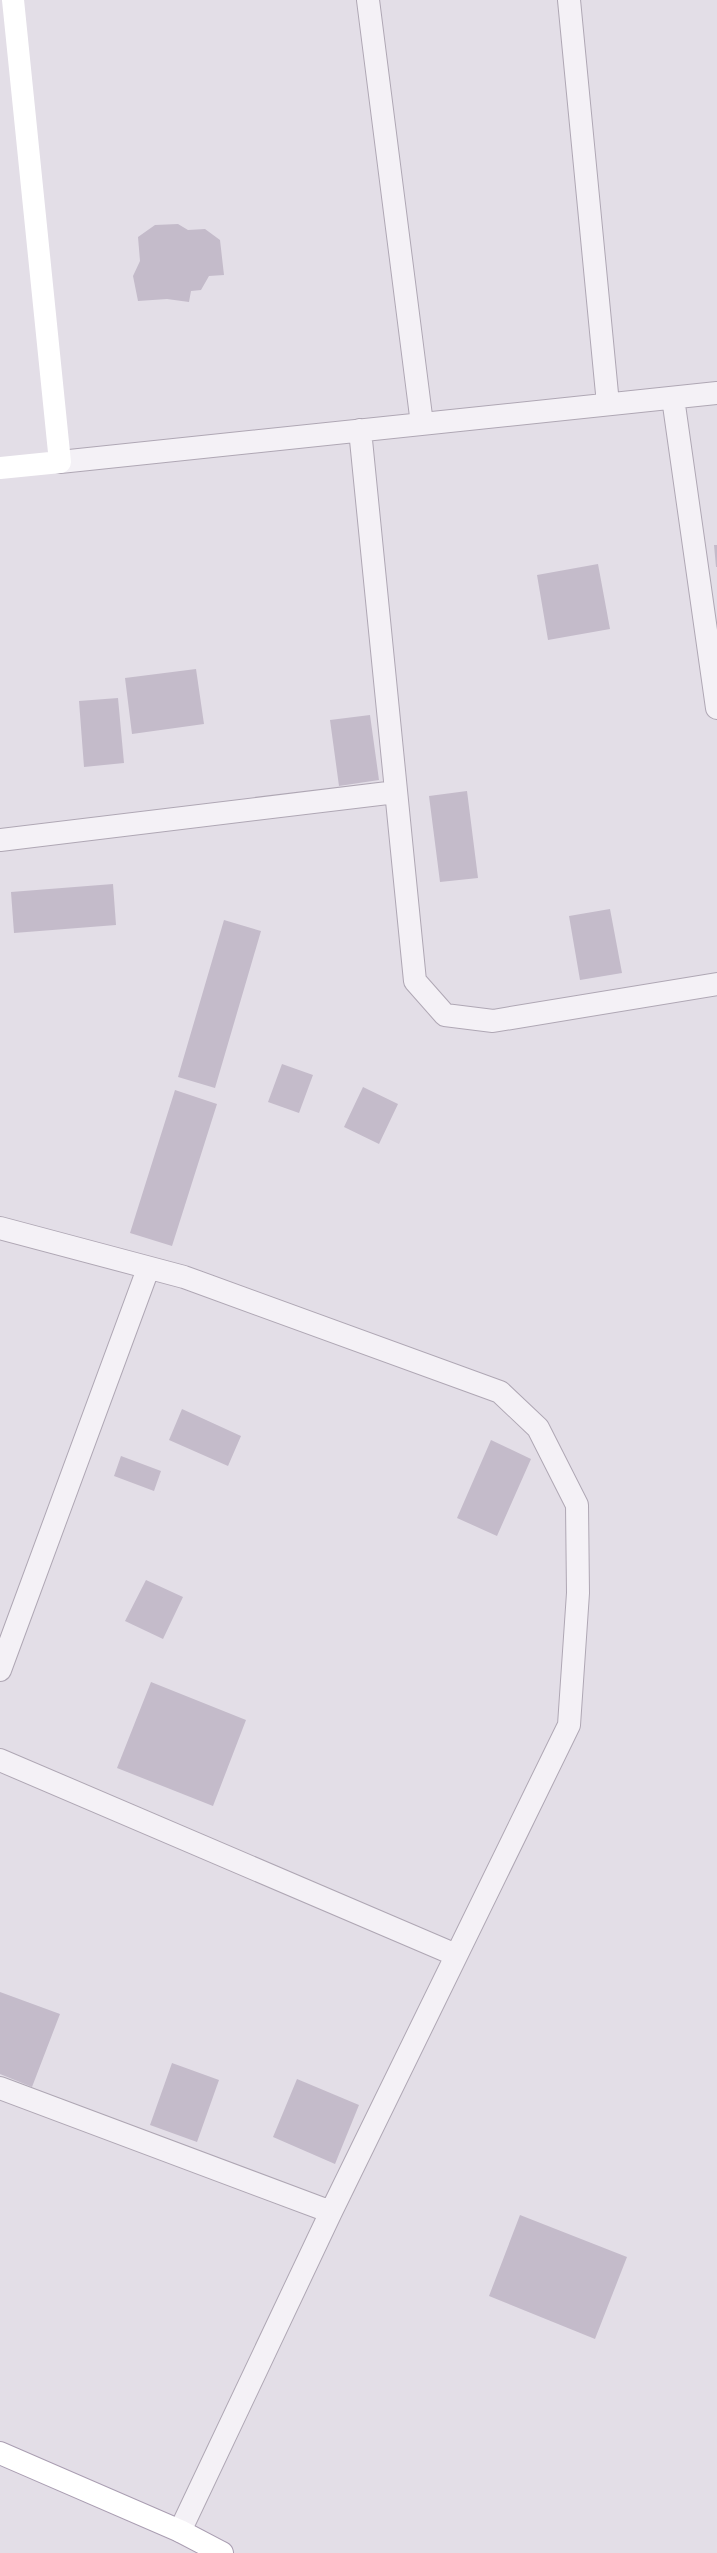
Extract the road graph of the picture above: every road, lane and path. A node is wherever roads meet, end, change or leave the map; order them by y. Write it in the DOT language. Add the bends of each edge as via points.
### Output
graph roads {
  1 [pos="13,0"];
  2 [pos="368,0"];
  3 [pos="569,0"];
  4 [pos="717,393"];
  5 [pos="673,398"];
  6 [pos="608,404"];
  7 [pos="422,424"];
  8 [pos="360,430"];
  9 [pos="60,462"];
  10 [pos="0,468"];
  11 [pos="717,708"];
  12 [pos="396,792"];
  13 [pos="0,840"];
  14 [pos="717,984"];
  15 [pos="0,1228"];
  16 [pos="148,1269"];
  17 [pos="0,1670"];
  18 [pos="0,1760"];
  19 [pos="456,1955"];
  20 [pos="0,2088"];
  21 [pos="330,2212"];
  22 [pos="0,2453"];
  23 [pos="180,2531"];
  24 [pos="222,2553"];
  1 -- 9 [label="street"];
  2 -- 7 [label="street"];
  3 -- 6 [label="street"];
  4 -- 5 [label="street"];
  5 -- 6 [label="street"];
  5 -- 11 [label="street"];
  6 -- 7 [label="street"];
  7 -- 8 [label="street"];
  8 -- 9 [label="street"];
  8 -- 12 [label="street"];
  9 -- 10 [label="street"];
  12 -- 13 [label="street"];
  12 -- 14 [label="street" via="415,981 445,1016 493,1021"];
  15 -- 16 [label="street"];
  16 -- 17 [label="street"];
  16 -- 19 [label="street" via="184,1277 500,1392 538,1428 577,1505 578,1593 569,1725"];
  18 -- 19 [label="street"];
  19 -- 21 [label="street"];
  20 -- 21 [label="street"];
  21 -- 23 [label="street"];
  22 -- 23 [label="street"];
  23 -- 24 [label="street"];
}
